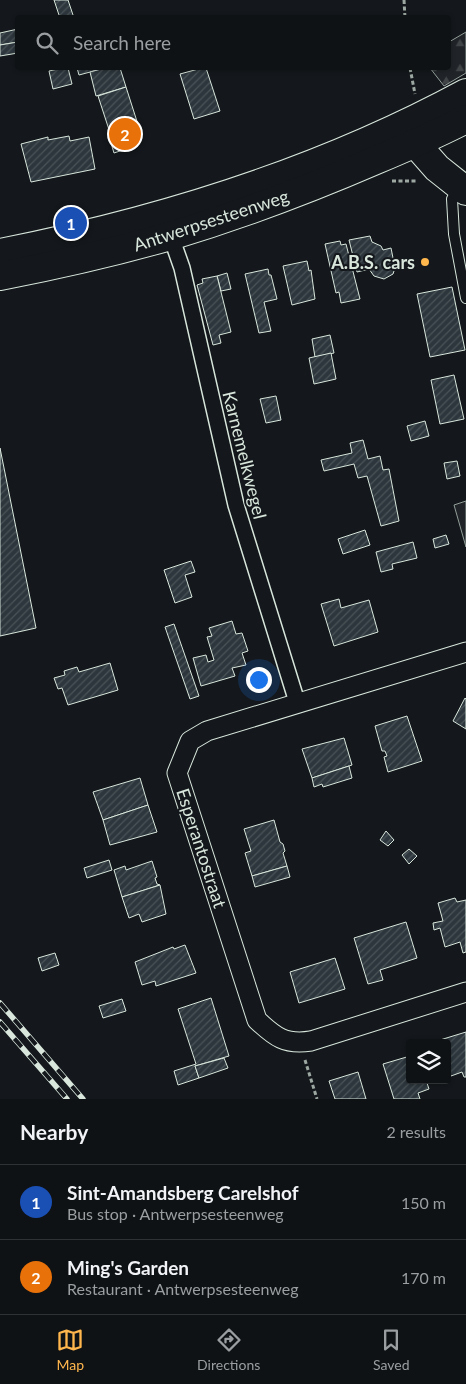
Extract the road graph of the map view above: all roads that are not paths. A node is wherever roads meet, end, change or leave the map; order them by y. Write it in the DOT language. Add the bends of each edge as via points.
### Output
graph roads {
  1 [pos="463,107"];
  2 [pos="410,133"];
  3 [pos="462,188"];
  4 [pos="168,225"];
  5 [pos="0,253"];
  6 [pos="0,276"];
  7 [pos="466,298"];
  8 [pos="466,652"];
  9 [pos="297,702"];
  10 [pos="466,992"];
  1 -- 2 [label="main road, Antwerpsesteenweg"];
  2 -- 3 [label="main road" via="437,168"];
  2 -- 4 [label="main road, Antwerpsesteenweg" via="349,150"];
  3 -- 7 [label="lane" via="452,199 454,234"];
  4 -- 5 [label="main road, Antwerpsesteenweg"];
  4 -- 6 [label="main road, Antwerpsesteenweg" via="117,250"];
  4 -- 9 [label="street, Karnemelkwegel" via="182,268 236,505"];
  8 -- 9 [label="street, Esperantostraat"];
  9 -- 10 [label="street, Esperantostraat" via="207,731 190,741 178,772 257,1020 274,1036 286,1041 311,1041"];
}
